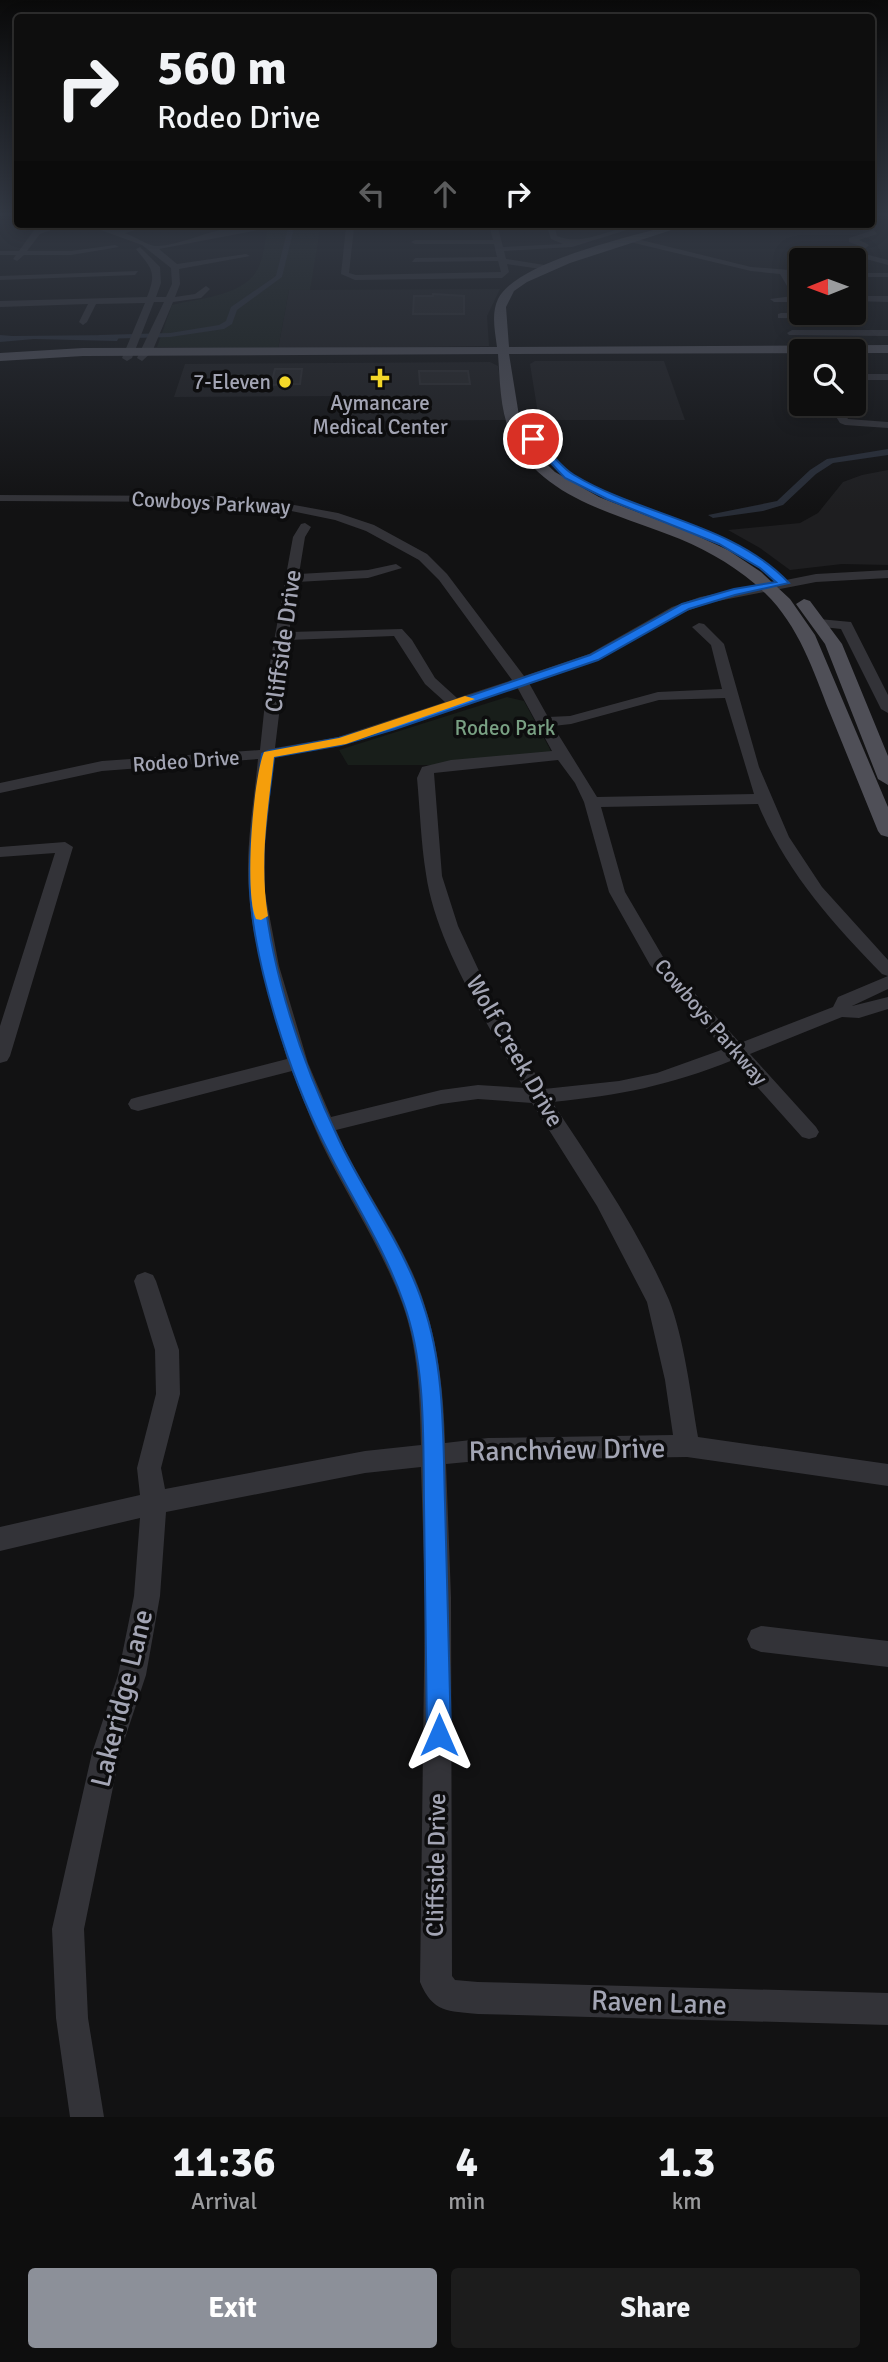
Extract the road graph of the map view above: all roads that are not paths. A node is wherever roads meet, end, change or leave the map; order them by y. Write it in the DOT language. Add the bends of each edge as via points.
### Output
graph roads {
  1 [pos="88,313"];
  2 [pos="145,313"];
  3 [pos="164,313"];
  4 [pos="501,313"];
  5 [pos="789,315"];
  6 [pos="781,316"];
  7 [pos="83,322"];
  8 [pos="815,326"];
  9 [pos="793,333"];
  10 [pos="819,333"];
  11 [pos="888,333"];
  12 [pos="130,346"];
  13 [pos="149,346"];
  14 [pos="888,349"];
  15 [pos="514,353"];
  16 [pos="789,355"];
  17 [pos="866,355"];
  18 [pos="888,355"];
  19 [pos="0,357"];
  20 [pos="0,364"];
  21 [pos="866,377"];
  22 [pos="888,377"];
  23 [pos="841,416"];
  24 [pos="888,425"];
  25 [pos="0,498"];
  26 [pos="305,527"];
  27 [pos="396,568"];
  28 [pos="888,574"];
  29 [pos="293,578"];
  30 [pos="776,585"];
  31 [pos="819,623"];
  32 [pos="699,627"];
  33 [pos="283,636"];
  34 [pos="521,682"];
  35 [pos="828,687"];
  36 [pos="850,688"];
  37 [pos="731,694"];
  38 [pos="456,703"];
  39 [pos="888,709"];
  40 [pos="544,722"];
  41 [pos="268,754"];
  42 [pos="562,755"];
  43 [pos="888,779"];
  44 [pos="0,788"];
  45 [pos="765,799"];
  46 [pos="592,802"];
  47 [pos="882,807"];
  48 [pos="888,831"];
  49 [pos="65,848"];
  50 [pos="0,852"];
  51 [pos="888,970"];
  52 [pos="888,982"];
  53 [pos="888,1003"];
  54 [pos="840,1011"];
  55 [pos="737,1051"];
  56 [pos="0,1056"];
  57 [pos="298,1063"];
  58 [pos="538,1096"];
  59 [pos="138,1104"];
  60 [pos="326,1125"];
  61 [pos="809,1132"];
  62 [pos="145,1281"];
  63 [pos="687,1447"];
  64 [pos="433,1455"];
  65 [pos="888,1475"];
  66 [pos="154,1503"];
  67 [pos="0,1539"];
  68 [pos="761,1639"];
  69 [pos="888,1654"];
  70 [pos="436,1982"];
  71 [pos="888,2009"];
  72 [pos="87,2117"];
  1 -- 7 [label="street"];
  2 -- 12 [label="street"];
  3 -- 13 [label="street"];
  4 -- 15 [label="main road"];
  5 -- 6 [label="street"];
  8 -- 10 [label="street"];
  9 -- 10 [label="street"];
  10 -- 11 [label="street"];
  12 -- 13 [label="main road"];
  12 -- 19 [label="main road"];
  12 -- 20 [label="main road" via="63,359"];
  13 -- 15 [label="main road" via="333,354"];
  14 -- 15 [label="main road"];
  15 -- 16 [label="main road"];
  15 -- 30 [label="main road" via="521,413 519,440 532,457 594,500 696,535"];
  17 -- 18 [label="main road"];
  21 -- 22 [label="street"];
  23 -- 24 [label="street" via="856,425"];
  25 -- 34 [label="street, Cowboys Parkway" via="259,502 370,528 423,557 443,577"];
  26 -- 29 [label="street, Cliffside Drive" via="299,537"];
  27 -- 29 [label="street"];
  28 -- 30 [label="street, Rodeo Drive"];
  29 -- 33 [label="street, Cliffside Drive"];
  30 -- 31 [label="main road"];
  30 -- 34 [label="street, Rodeo Drive" via="685,606 594,657"];
  30 -- 35 [label="main road" via="802,626"];
  31 -- 36 [label="main road" via="833,644"];
  31 -- 39 [label="street" via="846,625"];
  32 -- 37 [label="street" via="717,644"];
  33 -- 38 [label="street" via="397,632 430,681"];
  33 -- 41 [label="street, Cliffside Drive"];
  34 -- 38 [label="street, Rodeo Drive"];
  34 -- 40 [label="street, Cowboys Parkway"];
  35 -- 36 [label="main road"];
  35 -- 47 [label="main road"];
  36 -- 43 [label="main road"];
  37 -- 40 [label="street" via="658,696 570,720"];
  37 -- 45 [label="street"];
  38 -- 41 [label="street, Rodeo Drive" via="341,741"];
  40 -- 42 [label="street, Cowboys Parkway"];
  41 -- 44 [label="street, Rodeo Drive" via="102,766"];
  41 -- 57 [label="street, Cliffside Drive" via="257,845 257,893 270,966"];
  42 -- 46 [label="street, Cowboys Parkway"];
  42 -- 58 [label="street, Wolf Creek Drive" via="435,767 425,778 438,896 463,959"];
  45 -- 46 [label="street"];
  45 -- 51 [label="street" via="806,877 838,920"];
  46 -- 55 [label="street, Cowboys Parkway" via="617,892 632,922 659,965"];
  47 -- 48 [label="main road"];
  49 -- 50 [label="street"];
  49 -- 56 [label="street"];
  52 -- 54 [label="street" via="845,1001"];
  53 -- 54 [label="street" via="859,1012"];
  54 -- 55 [label="street"];
  55 -- 58 [label="street" via="660,1079"];
  55 -- 61 [label="street, Cowboys Parkway"];
  57 -- 59 [label="street"];
  57 -- 60 [label="street, Cliffside Drive"];
  58 -- 60 [label="street" via="478,1092 441,1097"];
  58 -- 63 [label="street, Wolf Creek Drive" via="606,1202 658,1302"];
  60 -- 64 [label="street, Cliffside Drive" via="414,1305 432,1411"];
  62 -- 66 [label="street, Lakeridge Lane" via="167,1350 168,1394 149,1468"];
  63 -- 64 [label="street, Ranchview Drive" via="488,1449"];
  63 -- 65 [label="street, Ranchview Drive"];
  64 -- 66 [label="street, Ranchview Drive" via="365,1462"];
  64 -- 70 [label="street, Cliffside Drive" via="439,1735"];
  66 -- 67 [label="street, Ranchview Drive"];
  66 -- 72 [label="street, Lakeridge Lane" via="147,1596 132,1675 106,1753 68,1929 72,2018"];
  68 -- 69 [label="street"];
  70 -- 71 [label="street, Raven Lane" via="447,1995 478,1998"];
}
